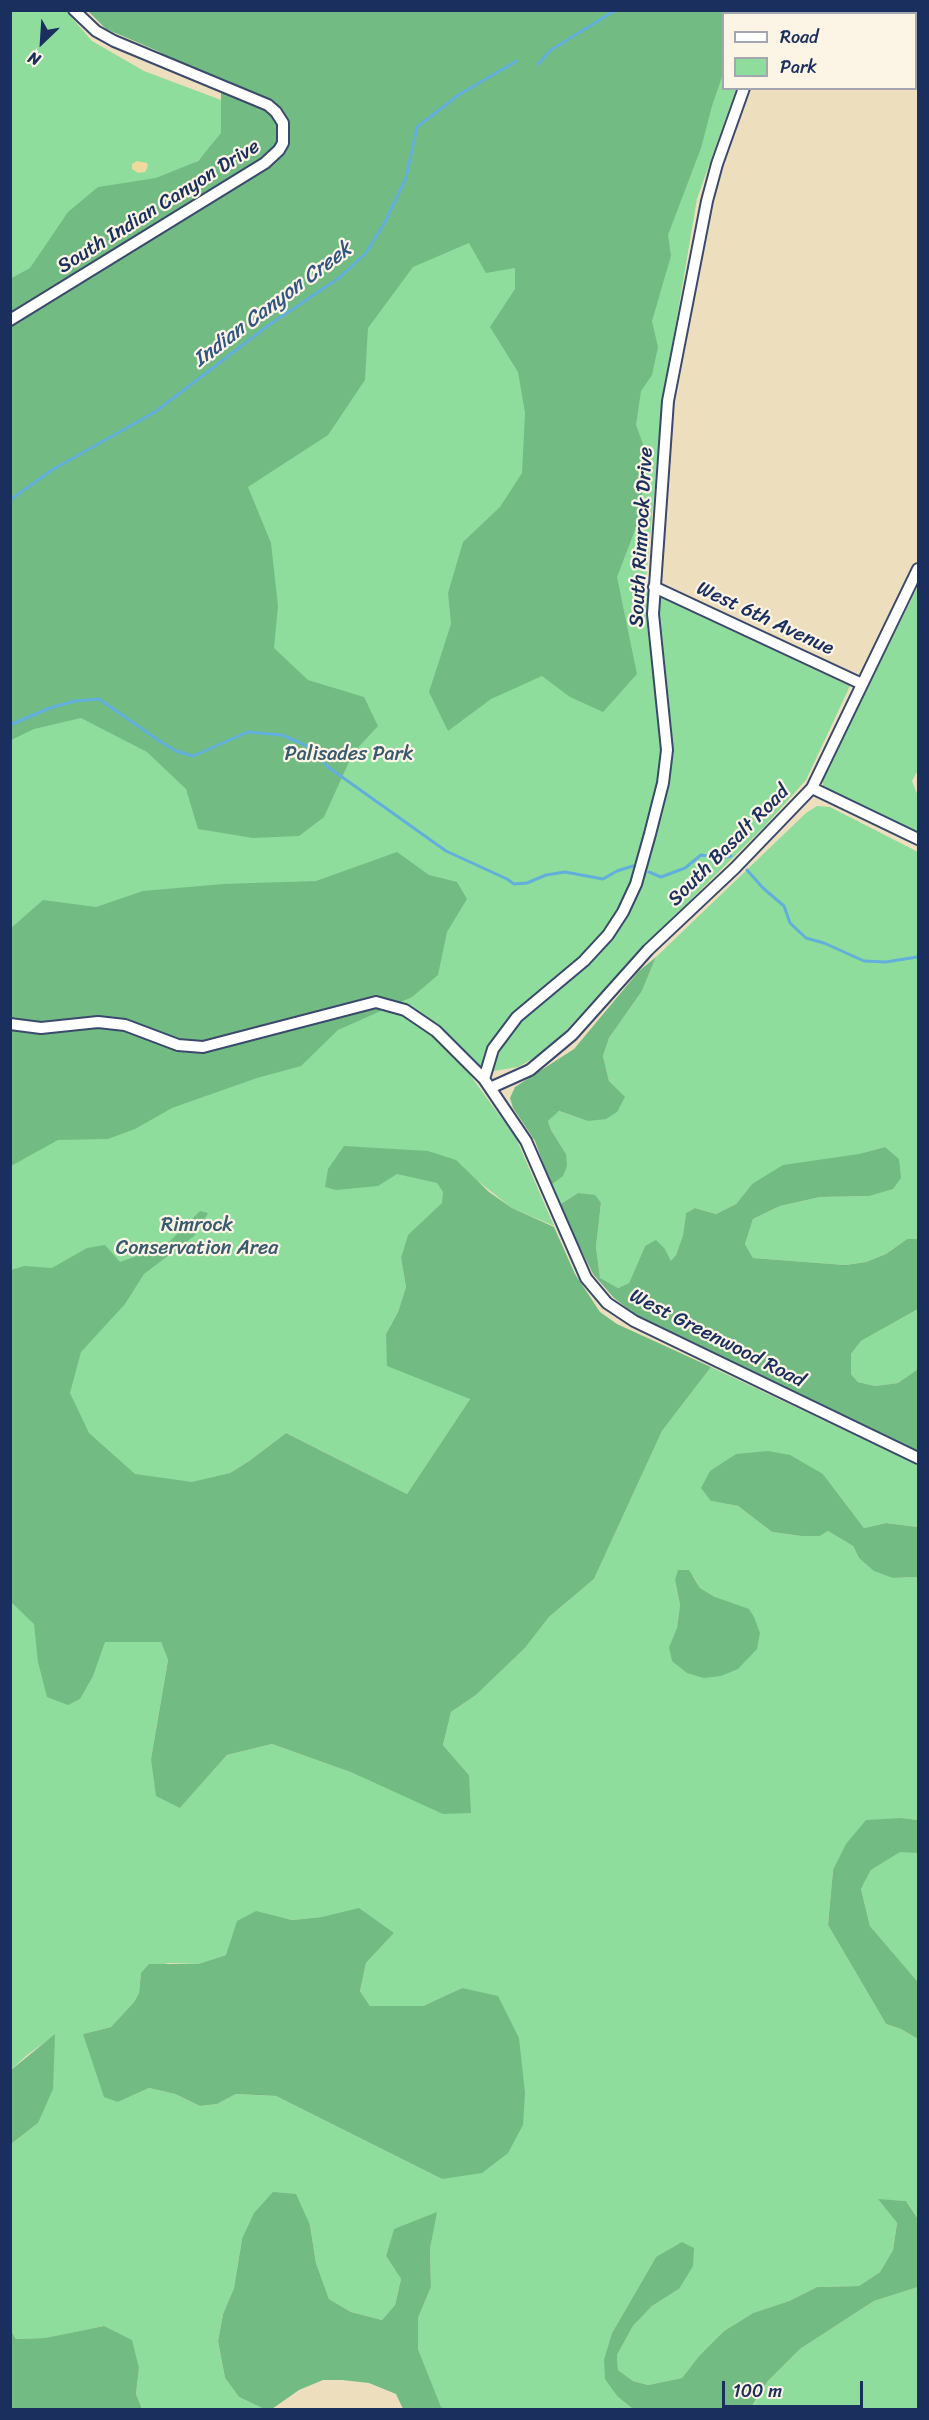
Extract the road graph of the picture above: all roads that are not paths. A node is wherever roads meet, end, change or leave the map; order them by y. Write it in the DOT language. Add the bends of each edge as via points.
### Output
graph roads {
  1 [pos="74,10"];
  2 [pos="743,90"];
  3 [pos="10,321"];
  4 [pos="918,569"];
  5 [pos="654,587"];
  6 [pos="862,684"];
  7 [pos="812,788"];
  8 [pos="918,839"];
  9 [pos="10,1024"];
  10 [pos="487,1084"];
  11 [pos="918,1458"];
  1 -- 3 [label="street, South Indian Canyon Drive" via="96,32 114,41 268,105 284,123 283,143 265,163"];
  2 -- 5 [label="street, South Rimrock Drive" via="708,201 668,401"];
  4 -- 6 [label="street, South Basalt Road"];
  5 -- 6 [label="street, West 6th Avenue"];
  5 -- 10 [label="street, South Rimrock Drive" via="653,614 667,750 663,783 636,884 608,935 584,961 517,1017 493,1049"];
  6 -- 7 [label="street, South Basalt Road"];
  7 -- 8 [label="street"];
  7 -- 10 [label="street, South Basalt Road" via="648,950 572,1035 530,1070"];
  9 -- 10 [label="street, West Greenwood Road" via="41,1028 98,1022 125,1025 178,1045 203,1047 376,1002 405,1010 436,1031"];
  10 -- 11 [label="street, West Greenwood Road" via="526,1141 586,1278 607,1303 634,1321"];
}
